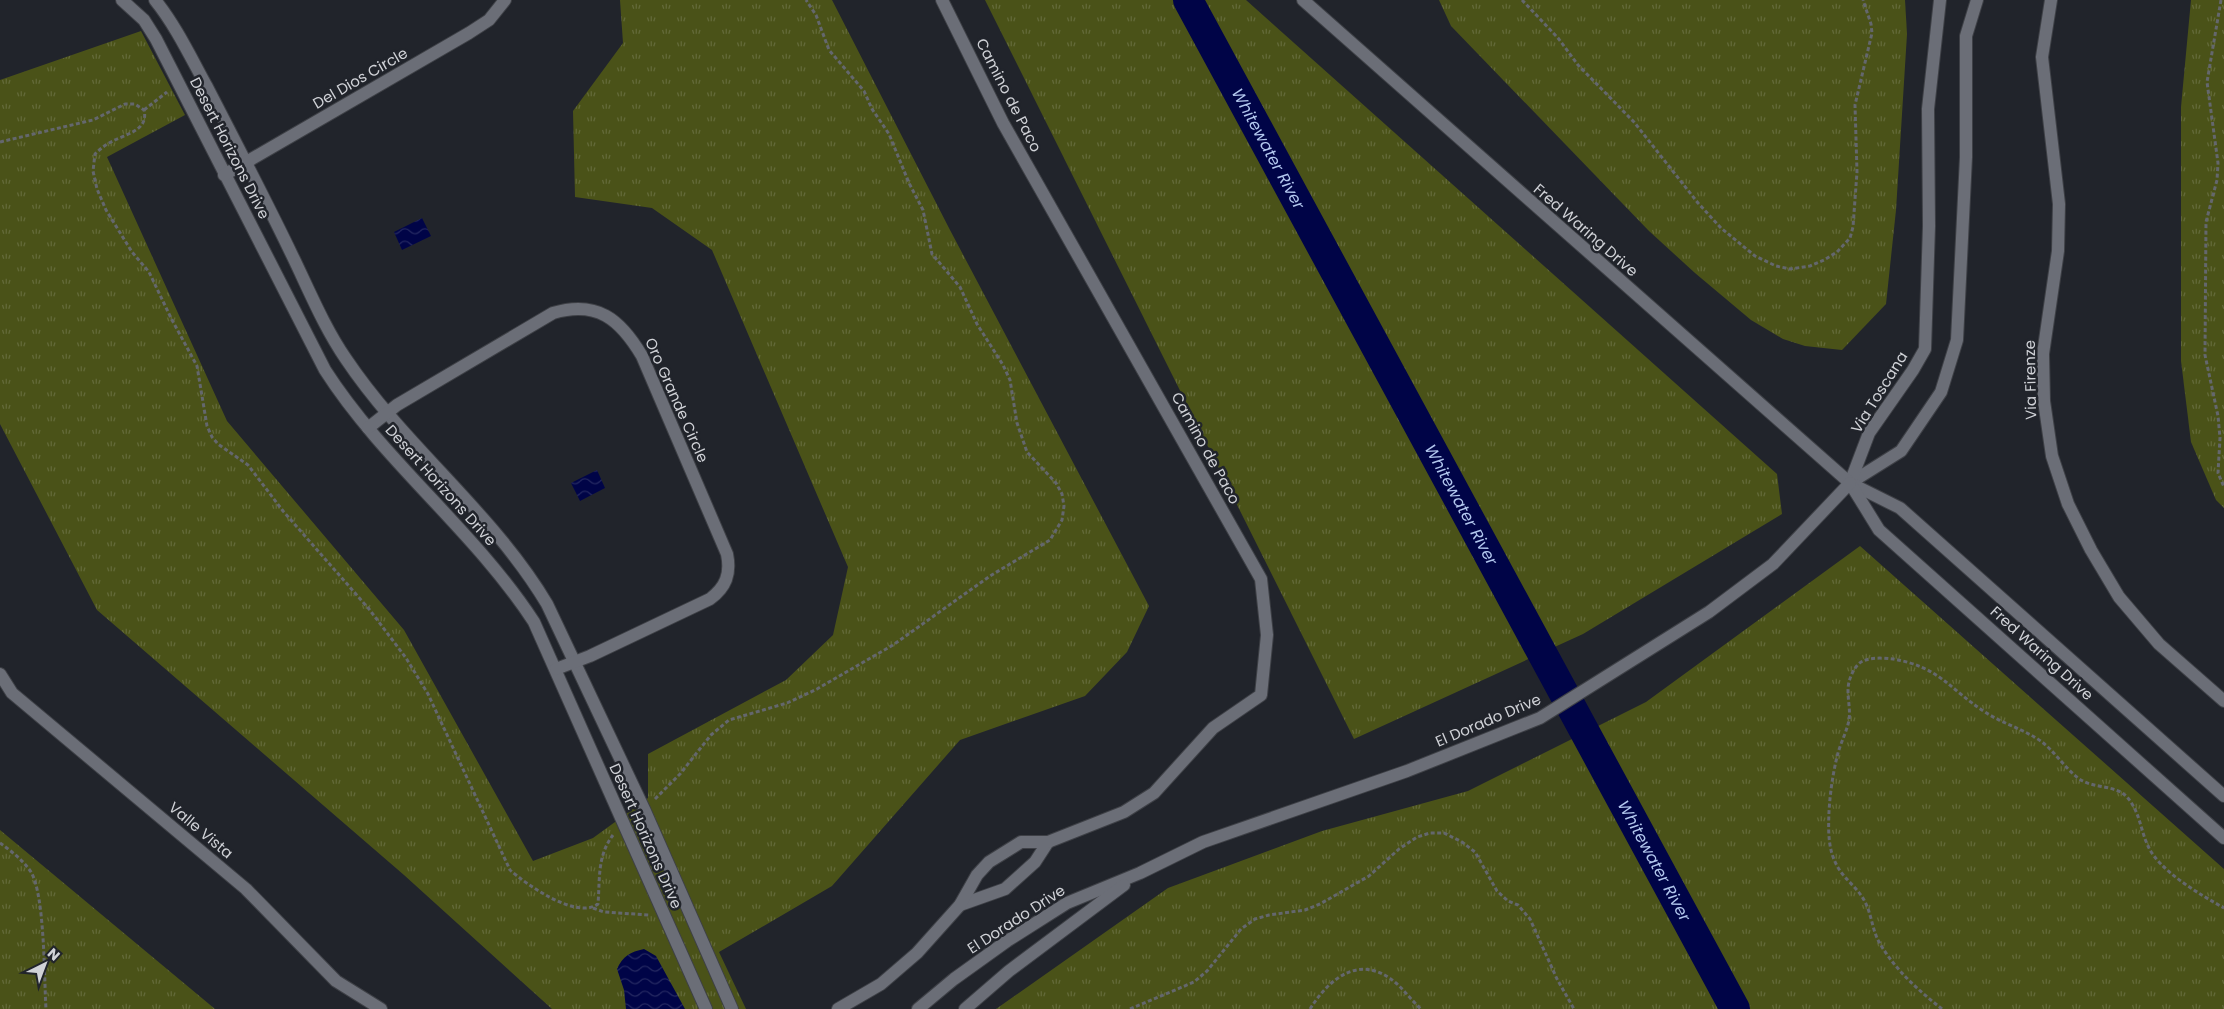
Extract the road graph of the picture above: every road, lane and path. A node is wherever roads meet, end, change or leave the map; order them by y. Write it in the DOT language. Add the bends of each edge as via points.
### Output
graph roads {
  1 [pos="122,0"];
  2 [pos="155,0"];
  3 [pos="505,0"];
  4 [pos="806,0"];
  5 [pos="942,0"];
  6 [pos="1303,0"];
  7 [pos="1522,0"];
  8 [pos="1863,0"];
  9 [pos="1940,0"];
  10 [pos="1977,0"];
  11 [pos="2051,0"];
  12 [pos="2221,0"];
  13 [pos="178,82"];
  14 [pos="144,110"];
  15 [pos="0,142"];
  16 [pos="246,162"];
  17 [pos="224,175"];
  18 [pos="387,413"];
  19 [pos="368,428"];
  20 [pos="1850,483"];
  21 [pos="2224,487"];
  22 [pos="575,662"];
  23 [pos="556,669"];
  24 [pos="0,674"];
  25 [pos="2224,701"];
  26 [pos="2224,796"];
  27 [pos="650,803"];
  28 [pos="617,832"];
  29 [pos="2224,838"];
  30 [pos="1048,842"];
  31 [pos="0,843"];
  32 [pos="1140,873"];
  33 [pos="960,905"];
  34 [pos="592,908"];
  35 [pos="2224,908"];
  36 [pos="662,913"];
  37 [pos="46,1009"];
  38 [pos="381,1009"];
  39 [pos="706,1009"];
  40 [pos="732,1009"];
  41 [pos="838,1009"];
  42 [pos="918,1009"];
  43 [pos="964,1009"];
  44 [pos="1130,1009"];
  45 [pos="1310,1009"];
  46 [pos="1421,1009"];
  47 [pos="1574,1009"];
  48 [pos="1942,1009"];
  1 -- 13 [label="street, Desert Horizons Drive" via="144,20"];
  2 -- 16 [label="street, Desert Horizons Drive" via="187,50"];
  3 -- 16 [label="street, Del Dios Circle" via="489,20 469,33"];
  4 -- 27 [label="path" via="816,15 830,50 861,86 889,134 923,210 932,254 960,287 977,324 1003,365 1010,380 1017,422 1027,452 1056,482 1062,494 1062,520 1050,540 990,576 893,645 817,689 723,724"];
  5 -- 30 [label="street, Camino de Paco" via="1002,123 1261,579 1267,635 1261,695 1213,728 1154,793 1124,812"];
  6 -- 20 [label="street, Fred Waring Drive"];
  7 -- 8 [label="path" via="1558,38 1578,66 1634,122 1698,204 1721,228 1754,256 1790,269 1810,266 1837,252 1850,238 1853,227 1857,172 1855,105 1872,34"];
  9 -- 20 [label="street, Via Toscana" via="1928,109 1925,349 1869,433"];
  10 -- 20 [label="street" via="1966,36 1966,157 1957,340 1940,392 1901,451"];
  11 -- 25 [label="street, Via Firenze" via="2042,57 2059,204 2058,251 2043,354 2044,401 2052,456 2068,504 2119,597 2159,644"];
  12 -- 21 [label="path" via="2207,82 2218,163 2206,222 2206,355 2218,416 2218,473"];
  13 -- 14 [label="path"];
  13 -- 17 [label="street, Desert Horizons Drive"];
  14 -- 15 [label="path" via="135,104 125,104 93,120"];
  14 -- 34 [label="path" via="146,116 137,129 95,154 93,171 106,210 132,252 149,272 197,366 207,426 212,437 248,465 406,658 428,694 510,870 553,899 581,909"];
  16 -- 17 [label="street, Del Dios Circle"];
  16 -- 18 [label="street, Desert Horizons Drive" via="335,341"];
  17 -- 19 [label="street, Desert Horizons Drive" via="325,370"];
  18 -- 19 [label="street, Oro Grande Circle"];
  18 -- 22 [label="street, Desert Horizons Drive" via="532,578"];
  18 -- 22 [label="street, Oro Grande Circle" via="553,313 587,308 610,318 630,336 642,356 728,554 730,567 719,593 710,599"];
  19 -- 23 [label="street, Desert Horizons Drive" via="518,597"];
  20 -- 26 [label="street, Fred Waring Drive" via="1900,508"];
  20 -- 29 [label="street, Fred Waring Drive" via="1879,530"];
  20 -- 32 [label="street, El Dorado Drive" via="1773,564 1709,612 1540,718 1407,772 1203,842"];
  22 -- 23 [label="street, Oro Grande Circle"];
  22 -- 40 [label="street, Desert Horizons Drive"];
  23 -- 36 [label="street, Desert Horizons Drive"];
  24 -- 38 [label="street, Valle Vista" via="12,693 246,889 336,981"];
  28 -- 34 [label="path" via="604,847 598,904"];
  30 -- 33 [label="street, Camino de Paco" via="1035,862 1005,889"];
  30 -- 33 [label="street, Camino de Paco" via="1021,842 989,862 977,875"];
  31 -- 37 [label="path" via="31,872 38,894"];
  32 -- 42 [label="street, El Dorado Drive" via="1067,903 1007,941"];
  32 -- 43 [label="street, El Dorado Drive" via="1009,971"];
  33 -- 41 [label="street, Camino de Paco" via="917,953 881,984"];
  34 -- 36 [label="path" via="641,916"];
  35 -- 48 [label="path" via="2160,863 2149,849 2132,803 2123,794 2079,779 2044,743 1984,711 1923,667 1888,659 1862,661 1849,682 1849,721 1838,754 1830,796 1831,853 1834,863 1864,900 1878,941 1915,987"];
  36 -- 39 [label="street, Desert Horizons Drive"];
  44 -- 47 [label="path" via="1194,982 1241,929 1255,919 1320,904 1370,876 1399,849 1417,838 1430,833 1444,833 1475,852 1497,891 1518,905 1530,919"];
  45 -- 46 [label="path" via="1322,990 1356,969 1378,971 1396,983"];
}
